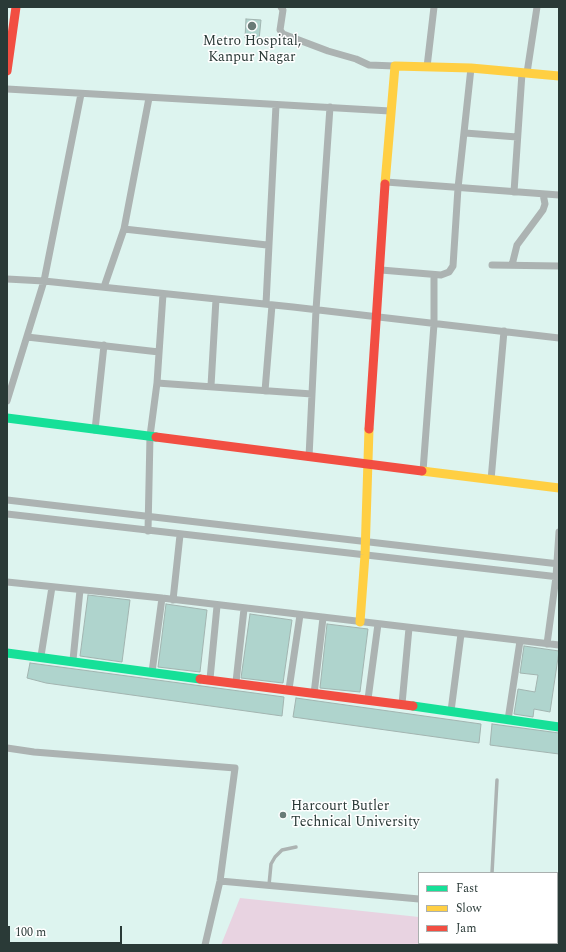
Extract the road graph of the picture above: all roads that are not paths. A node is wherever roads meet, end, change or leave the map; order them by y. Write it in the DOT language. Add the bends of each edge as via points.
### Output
graph roads {
  1 [pos="16,7"];
  2 [pos="281,7"];
  3 [pos="434,7"];
  4 [pos="537,7"];
  5 [pos="395,66"];
  6 [pos="427,67"];
  7 [pos="471,68"];
  8 [pos="7,71"];
  9 [pos="524,73"];
  10 [pos="559,76"];
  11 [pos="7,89"];
  12 [pos="81,94"];
  13 [pos="149,98"];
  14 [pos="276,105"];
  15 [pos="330,108"];
  16 [pos="390,111"];
  17 [pos="465,133"];
  18 [pos="517,137"];
  19 [pos="386,182"];
  20 [pos="458,188"];
  21 [pos="514,192"];
  22 [pos="543,194"];
  23 [pos="559,195"];
  24 [pos="124,229"];
  25 [pos="267,245"];
  26 [pos="492,265"];
  27 [pos="512,265"];
  28 [pos="559,266"];
  29 [pos="381,270"];
  30 [pos="434,275"];
  31 [pos="7,279"];
  32 [pos="44,281"];
  33 [pos="104,287"];
  34 [pos="163,294"];
  35 [pos="216,299"];
  36 [pos="269,305"];
  37 [pos="316,310"];
  38 [pos="378,317"];
  39 [pos="434,324"];
  40 [pos="504,331"];
  41 [pos="27,337"];
  42 [pos="559,338"];
  43 [pos="104,345"];
  44 [pos="159,352"];
  45 [pos="157,382"];
  46 [pos="211,386"];
  47 [pos="265,391"];
  48 [pos="312,394"];
  49 [pos="7,401"];
  50 [pos="7,418"];
  51 [pos="95,430"];
  52 [pos="150,436"];
  53 [pos="309,457"];
  54 [pos="367,464"];
  55 [pos="423,471"];
  56 [pos="491,480"];
  57 [pos="559,488"];
  58 [pos="7,500"];
  59 [pos="7,514"];
  60 [pos="148,517"];
  61 [pos="148,531"];
  62 [pos="559,532"];
  63 [pos="180,535"];
  64 [pos="365,542"];
  65 [pos="365,555"];
  66 [pos="558,564"];
  67 [pos="557,577"];
  68 [pos="7,582"];
  69 [pos="52,587"];
  70 [pos="80,590"];
  71 [pos="162,598"];
  72 [pos="173,600"];
  73 [pos="217,606"];
  74 [pos="244,609"];
  75 [pos="300,615"];
  76 [pos="323,618"];
  77 [pos="360,622"];
  78 [pos="378,624"];
  79 [pos="409,628"];
  80 [pos="461,634"];
  81 [pos="520,641"];
  82 [pos="547,644"];
  83 [pos="559,645"];
  84 [pos="7,653"];
  85 [pos="41,656"];
  86 [pos="73,660"];
  87 [pos="152,672"];
  88 [pos="210,679"];
  89 [pos="236,682"];
  90 [pos="290,689"];
  91 [pos="314,694"];
  92 [pos="368,699"];
  93 [pos="402,704"];
  94 [pos="451,711"];
  95 [pos="508,720"];
  96 [pos="559,727"];
  97 [pos="7,748"];
  98 [pos="497,780"];
  99 [pos="296,847"];
  100 [pos="492,872"];
  101 [pos="220,881"];
  102 [pos="269,886"];
  103 [pos="418,899"];
  104 [pos="205,945"];
  1 -- 8 [label="street"];
  2 -- 5 [label="street" via="283,10 280,30 283,34 370,65"];
  3 -- 6 [label="street"];
  4 -- 9 [label="street"];
  5 -- 6 [label="street"];
  5 -- 16 [label="street"];
  6 -- 7 [label="street"];
  7 -- 9 [label="street"];
  7 -- 17 [label="street"];
  9 -- 10 [label="street"];
  9 -- 18 [label="street"];
  11 -- 12 [label="street"];
  12 -- 13 [label="street"];
  12 -- 32 [label="street"];
  13 -- 14 [label="street"];
  13 -- 24 [label="street"];
  14 -- 15 [label="street"];
  14 -- 25 [label="street"];
  15 -- 16 [label="street"];
  15 -- 37 [label="street"];
  16 -- 19 [label="street"];
  17 -- 18 [label="street"];
  17 -- 20 [label="street"];
  18 -- 21 [label="street"];
  19 -- 20 [label="street"];
  19 -- 29 [label="street"];
  20 -- 21 [label="street"];
  20 -- 30 [label="street" via="454,266 449,272"];
  21 -- 22 [label="street"];
  22 -- 23 [label="street"];
  22 -- 27 [label="street" via="543,210 517,245"];
  24 -- 25 [label="street"];
  24 -- 33 [label="street"];
  25 -- 36 [label="street"];
  26 -- 27 [label="street"];
  27 -- 28 [label="street"];
  29 -- 30 [label="street"];
  29 -- 38 [label="street"];
  30 -- 39 [label="street"];
  31 -- 32 [label="street"];
  32 -- 33 [label="street"];
  32 -- 41 [label="street"];
  33 -- 34 [label="street"];
  34 -- 35 [label="street"];
  34 -- 44 [label="street"];
  35 -- 36 [label="street"];
  35 -- 46 [label="street"];
  36 -- 37 [label="street"];
  36 -- 47 [label="street"];
  37 -- 38 [label="street"];
  37 -- 48 [label="street"];
  38 -- 39 [label="street"];
  38 -- 54 [label="street"];
  39 -- 40 [label="street"];
  39 -- 55 [label="street"];
  40 -- 42 [label="street"];
  40 -- 56 [label="street"];
  41 -- 43 [label="street"];
  41 -- 49 [label="street"];
  43 -- 44 [label="street"];
  43 -- 51 [label="street"];
  44 -- 45 [label="street"];
  45 -- 46 [label="street"];
  45 -- 52 [label="street"];
  46 -- 47 [label="street"];
  47 -- 48 [label="street"];
  48 -- 53 [label="street"];
  50 -- 51 [label="street"];
  51 -- 52 [label="street"];
  52 -- 53 [label="street"];
  52 -- 60 [label="street"];
  53 -- 54 [label="street"];
  54 -- 55 [label="street"];
  54 -- 64 [label="street"];
  55 -- 56 [label="street"];
  56 -- 57 [label="street"];
  58 -- 60 [label="street"];
  59 -- 61 [label="street"];
  60 -- 61 [label="street"];
  60 -- 64 [label="street"];
  61 -- 63 [label="street"];
  62 -- 66 [label="street"];
  63 -- 65 [label="street"];
  63 -- 72 [label="street"];
  64 -- 65 [label="street"];
  64 -- 66 [label="street"];
  65 -- 67 [label="street"];
  65 -- 77 [label="street"];
  66 -- 67 [label="street"];
  67 -- 82 [label="street"];
  68 -- 69 [label="street"];
  69 -- 70 [label="street"];
  69 -- 85 [label="street"];
  70 -- 71 [label="street"];
  70 -- 86 [label="street"];
  71 -- 72 [label="street"];
  71 -- 87 [label="street"];
  72 -- 73 [label="street"];
  73 -- 74 [label="street"];
  73 -- 88 [label="street"];
  74 -- 75 [label="street"];
  74 -- 89 [label="street"];
  75 -- 76 [label="street"];
  75 -- 90 [label="street"];
  76 -- 77 [label="street"];
  76 -- 91 [label="street"];
  77 -- 78 [label="street"];
  78 -- 79 [label="street"];
  78 -- 92 [label="street"];
  79 -- 80 [label="street"];
  79 -- 93 [label="street"];
  80 -- 81 [label="street"];
  80 -- 94 [label="street"];
  81 -- 82 [label="street"];
  81 -- 95 [label="street"];
  82 -- 83 [label="street"];
  84 -- 85 [label="street"];
  85 -- 86 [label="street"];
  86 -- 87 [label="street"];
  87 -- 88 [label="street"];
  88 -- 89 [label="street"];
  89 -- 90 [label="street"];
  90 -- 91 [label="street"];
  91 -- 92 [label="street"];
  92 -- 93 [label="street"];
  93 -- 94 [label="street"];
  94 -- 95 [label="street"];
  95 -- 96 [label="street"];
  97 -- 101 [label="street" via="235,768"];
  98 -- 100 [label="lane"];
  99 -- 102 [label="lane" via="282,850 275,857 271,864"];
  101 -- 102 [label="street"];
  101 -- 104 [label="street"];
  102 -- 103 [label="street"];
}
